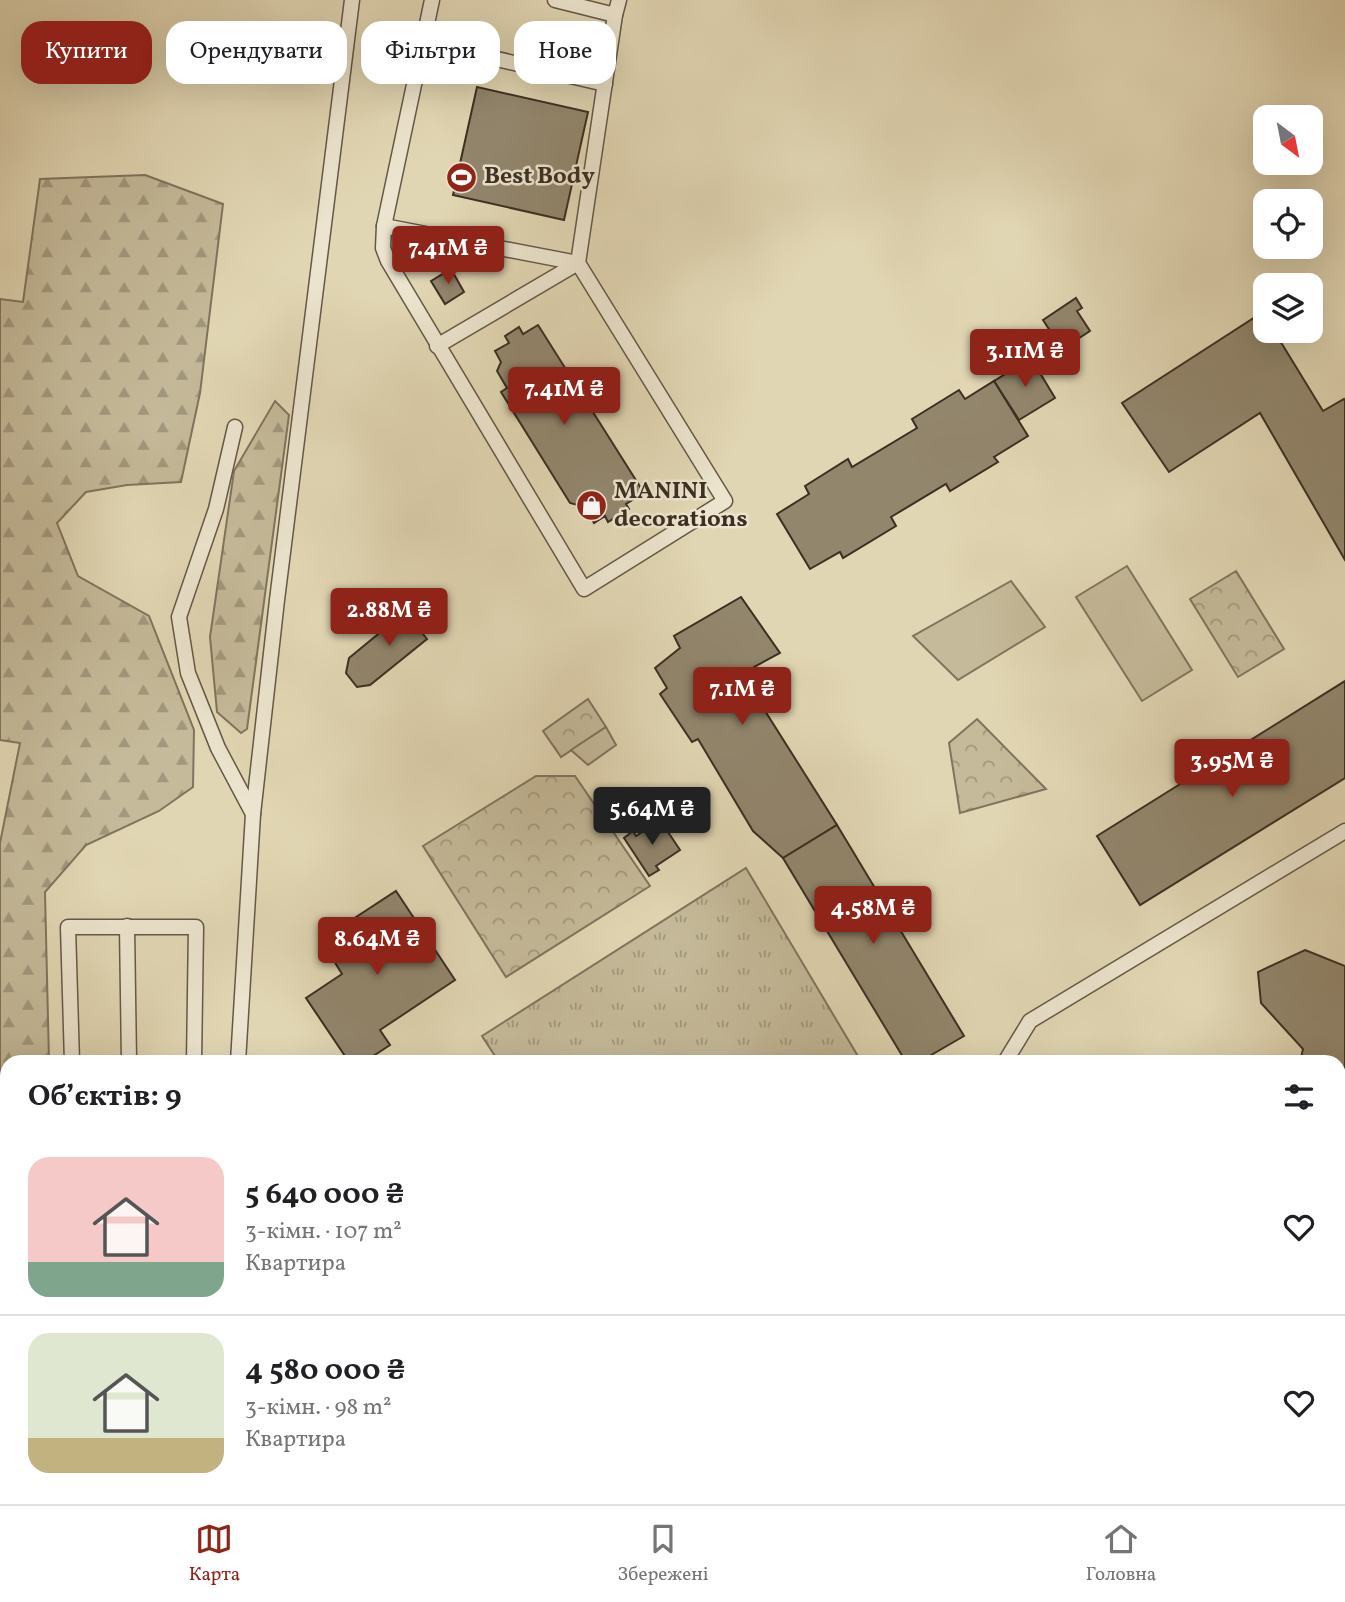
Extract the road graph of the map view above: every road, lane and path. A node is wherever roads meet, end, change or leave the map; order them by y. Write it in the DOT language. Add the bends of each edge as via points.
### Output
graph roads {
  1 [pos="352,0"];
  2 [pos="432,0"];
  3 [pos="555,0"];
  4 [pos="617,7"];
  5 [pos="428,21"];
  6 [pos="414,84"];
  7 [pos="605,84"];
  8 [pos="384,226"];
  9 [pos="578,263"];
  10 [pos="437,346"];
  11 [pos="235,427"];
  12 [pos="253,814"];
  13 [pos="1345,831"];
  14 [pos="127,926"];
  15 [pos="72,1055"];
  16 [pos="129,1055"];
  17 [pos="194,1055"];
  18 [pos="238,1055"];
  19 [pos="1009,1055"];
  1 -- 12 [label="lane"];
  2 -- 5 [label="lane"];
  3 -- 4 [label="lane"];
  6 -- 8 [label="lane"];
  7 -- 9 [label="lane"];
  8 -- 9 [label="lane"];
  8 -- 10 [label="lane" via="388,261"];
  9 -- 10 [label="lane"];
  9 -- 10 [label="lane" via="725,501 584,589"];
  11 -- 12 [label="lane" via="216,509 179,617 188,673 218,748"];
  12 -- 18 [label="lane"];
  13 -- 19 [label="lane" via="1030,1021"];
  14 -- 15 [label="lane" via="68,927"];
  14 -- 16 [label="lane"];
  14 -- 17 [label="lane" via="196,928"];
}
